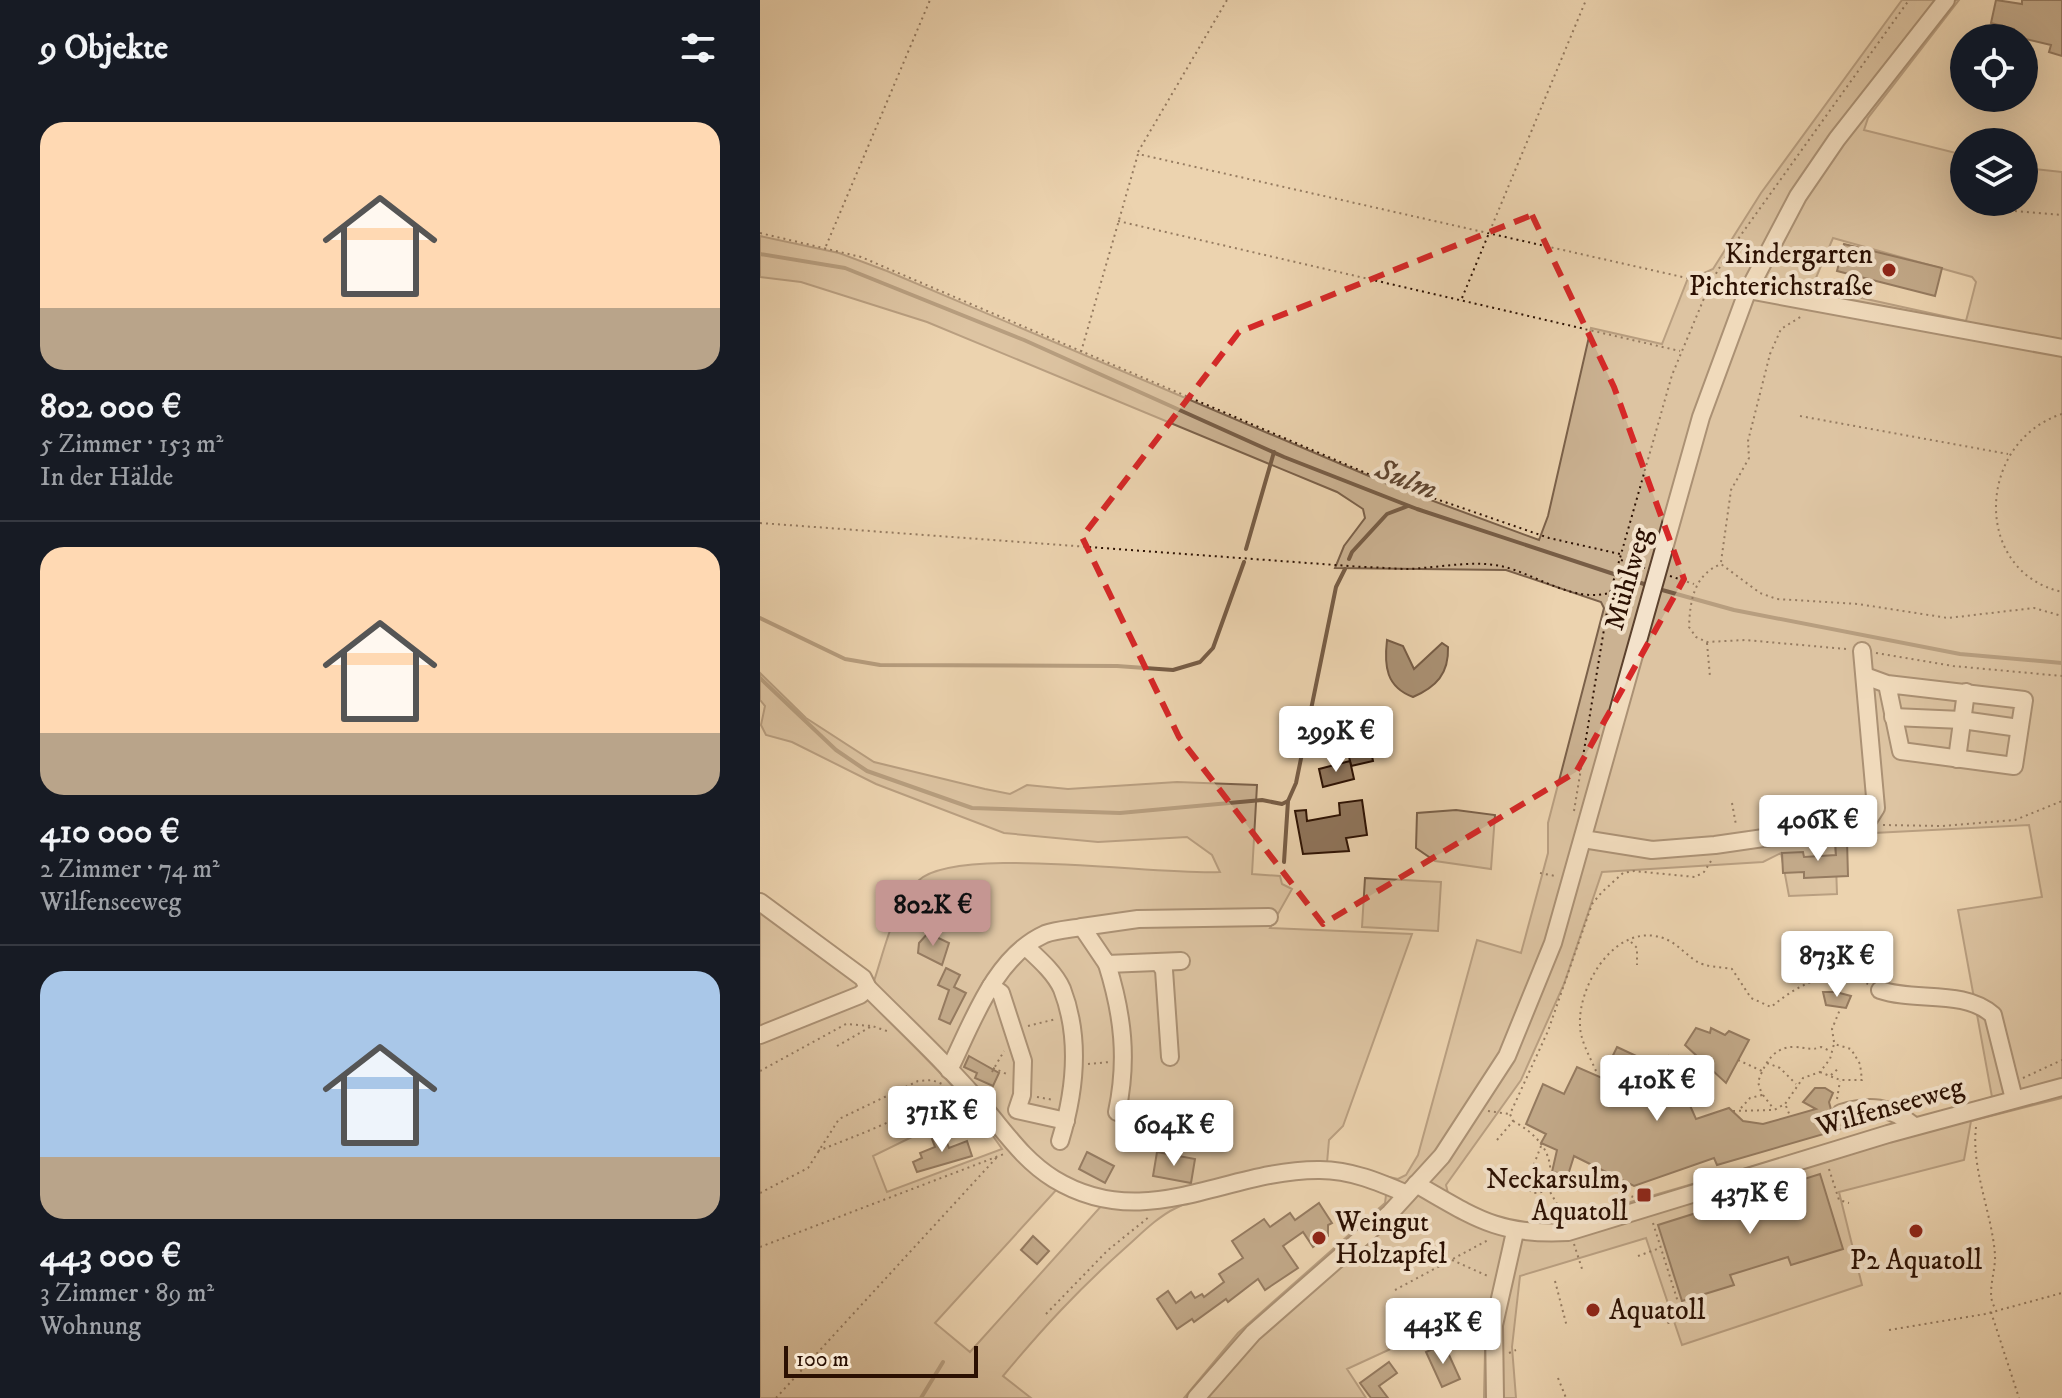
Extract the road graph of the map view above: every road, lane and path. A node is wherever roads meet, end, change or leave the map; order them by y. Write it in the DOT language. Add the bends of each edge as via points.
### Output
graph roads {
  1 [pos="930,0"];
  2 [pos="1227,0"];
  3 [pos="1586,0"];
  4 [pos="1909,0"];
  5 [pos="1946,0"];
  6 [pos="1138,154"];
  7 [pos="2038,213"];
  8 [pos="2062,215"];
  9 [pos="1118,221"];
  10 [pos="760,233"];
  11 [pos="1489,233"];
  12 [pos="825,247"];
  13 [pos="1711,282"];
  14 [pos="1747,292"];
  15 [pos="1462,298"];
  16 [pos="1821,306"];
  17 [pos="2062,348"];
  18 [pos="1081,352"];
  19 [pos="1682,352"];
  20 [pos="2062,414"];
  21 [pos="1800,416"];
  22 [pos="2009,454"];
  23 [pos="760,523"];
  24 [pos="1621,554"];
  25 [pos="1620,559"];
  26 [pos="1721,564"];
  27 [pos="1658,572"];
  28 [pos="1696,584"];
  29 [pos="2062,592"];
  30 [pos="1610,593"];
  31 [pos="2062,616"];
  32 [pos="1707,642"];
  33 [pos="1862,651"];
  34 [pos="1865,676"];
  35 [pos="2062,676"];
  36 [pos="1710,677"];
  37 [pos="1887,684"];
  38 [pos="1921,686"];
  39 [pos="1966,692"];
  40 [pos="1893,717"];
  41 [pos="1936,719"];
  42 [pos="1962,720"];
  43 [pos="2019,728"];
  44 [pos="1957,759"];
  45 [pos="2062,801"];
  46 [pos="1732,803"];
  47 [pos="1574,810"];
  48 [pos="1869,819"];
  49 [pos="1583,839"];
  50 [pos="1739,842"];
  51 [pos="1715,845"];
  52 [pos="760,902"];
  53 [pos="1269,917"];
  54 [pos="1082,927"];
  55 [pos="1630,941"];
  56 [pos="1026,947"];
  57 [pos="1181,961"];
  58 [pos="1107,964"];
  59 [pos="1160,964"];
  60 [pos="1637,965"];
  61 [pos="991,986"];
  62 [pos="868,988"];
  63 [pos="1880,990"];
  64 [pos="1841,1007"];
  65 [pos="1042,1023"];
  66 [pos="872,1026"];
  67 [pos="1031,1026"];
  68 [pos="760,1035"];
  69 [pos="914,1037"];
  70 [pos="1834,1044"];
  71 [pos="837,1046"];
  72 [pos="1829,1050"];
  73 [pos="1001,1052"];
  74 [pos="1170,1057"];
  75 [pos="1738,1060"];
  76 [pos="2062,1060"];
  77 [pos="1124,1061"];
  78 [pos="1766,1063"];
  79 [pos="1075,1065"];
  80 [pos="1840,1067"];
  81 [pos="949,1070"];
  82 [pos="1761,1070"];
  83 [pos="760,1071"];
  84 [pos="1596,1071"];
  85 [pos="1820,1072"];
  86 [pos="1830,1076"];
  87 [pos="1012,1077"];
  88 [pos="1840,1080"];
  89 [pos="1797,1085"];
  90 [pos="2062,1087"];
  91 [pos="2012,1092"];
  92 [pos="1022,1095"];
  93 [pos="1762,1095"];
  94 [pos="1071,1102"];
  95 [pos="1785,1104"];
  96 [pos="1741,1108"];
  97 [pos="1475,1109"];
  98 [pos="1838,1109"];
  99 [pos="1774,1110"];
  100 [pos="1975,1110"];
  101 [pos="1733,1111"];
  102 [pos="1117,1112"];
  103 [pos="1510,1114"];
  104 [pos="1790,1116"];
  105 [pos="1066,1121"];
  106 [pos="1513,1121"];
  107 [pos="1914,1126"];
  108 [pos="1497,1140"];
  109 [pos="1060,1141"];
  110 [pos="1541,1145"];
  111 [pos="1016,1150"];
  112 [pos="817,1151"];
  113 [pos="998,1156"];
  114 [pos="1830,1170"];
  115 [pos="1530,1173"];
  116 [pos="1560,1174"];
  117 [pos="1550,1177"];
  118 [pos="1558,1181"];
  119 [pos="1412,1189"];
  120 [pos="1549,1190"];
  121 [pos="760,1193"];
  122 [pos="1169,1201"];
  123 [pos="1849,1203"];
  124 [pos="1648,1209"];
  125 [pos="1497,1228"];
  126 [pos="1515,1232"];
  127 [pos="1568,1232"];
  128 [pos="760,1247"];
  129 [pos="1661,1248"];
  130 [pos="1638,1256"];
  131 [pos="1452,1260"];
  132 [pos="1583,1272"];
  133 [pos="1555,1281"];
  134 [pos="1502,1282"];
  135 [pos="1395,1290"];
  136 [pos="2062,1293"];
  137 [pos="1996,1309"];
  138 [pos="1991,1311"];
  139 [pos="1046,1314"];
  140 [pos="1665,1324"];
  141 [pos="1567,1327"];
  142 [pos="1889,1330"];
  143 [pos="1558,1378"];
  144 [pos="776,1398"];
  145 [pos="1196,1398"];
  146 [pos="1495,1398"];
  147 [pos="1566,1398"];
  148 [pos="2019,1398"];
  1 -- 12 [label="path"];
  2 -- 6 [label="path"];
  3 -- 11 [label="path"];
  4 -- 13 [label="path" via="1779,178"];
  5 -- 14 [label="street, Mühlweg" via="1821,162"];
  6 -- 9 [label="path"];
  6 -- 11 [label="path"];
  7 -- 8 [label="path"];
  9 -- 15 [label="path"];
  9 -- 18 [label="path"];
  10 -- 12 [label="path"];
  11 -- 13 [label="path"];
  11 -- 15 [label="path"];
  12 -- 18 [label="path" via="927,284"];
  13 -- 14 [label="path"];
  13 -- 19 [label="path"];
  14 -- 16 [label="street"];
  14 -- 27 [label="street, Mühlweg" via="1701,417"];
  15 -- 19 [label="path"];
  16 -- 17 [label="street"];
  16 -- 26 [label="path" via="1781,329 1770,354 1748,441 1749,458 1731,490"];
  18 -- 24 [label="path" via="1387,482 1549,538"];
  19 -- 24 [label="path"];
  20 -- 22 [label="path" via="2046,419"];
  21 -- 22 [label="path"];
  22 -- 29 [label="path" via="1997,479 1993,508 2003,545 2022,573"];
  23 -- 30 [label="path" via="1363,567 1479,564 1504,567 1573,592"];
  24 -- 25 [label="path"];
  25 -- 27 [label="path"];
  25 -- 30 [label="path"];
  26 -- 28 [label="path" via="1708,569"];
  26 -- 31 [label="path" via="1777,599 1948,618 2034,608"];
  27 -- 28 [label="path"];
  27 -- 49 [label="street, Mühlweg"];
  28 -- 32 [label="path" via="1689,627"];
  30 -- 47 [label="path"];
  32 -- 33 [label="path" via="1745,640"];
  32 -- 36 [label="path"];
  33 -- 34 [label="street"];
  33 -- 35 [label="path"];
  34 -- 37 [label="street"];
  34 -- 48 [label="street" via="1876,808"];
  37 -- 38 [label="street"];
  37 -- 40 [label="street"];
  38 -- 39 [label="street"];
  38 -- 41 [label="street"];
  39 -- 42 [label="street"];
  39 -- 43 [label="street" via="2024,700"];
  40 -- 41 [label="street"];
  40 -- 44 [label="street" via="1901,751"];
  41 -- 42 [label="street"];
  42 -- 43 [label="street"];
  42 -- 44 [label="street"];
  43 -- 44 [label="street" via="2014,766"];
  45 -- 48 [label="path" via="2015,820 1888,826"];
  46 -- 50 [label="path"];
  48 -- 50 [label="street"];
  49 -- 51 [label="street" via="1652,850"];
  49 -- 97 [label="street, Mühlweg" via="1528,1007"];
  50 -- 51 [label="street"];
  51 -- 103 [label="path" via="1716,853 1695,877 1623,873 1592,904 1544,1041"];
  52 -- 62 [label="street, Wilfenseeweg" via="863,978"];
  53 -- 54 [label="street" via="1138,919"];
  54 -- 56 [label="street" via="1046,934"];
  54 -- 58 [label="street"];
  55 -- 60 [label="path" via="1637,948"];
  55 -- 63 [label="path" via="1657,936 1679,944 1698,963 1732,969 1751,998 1771,1007 1796,987 1829,975"];
  55 -- 84 [label="path" via="1593,970 1586,986 1579,1027"];
  56 -- 61 [label="street"];
  56 -- 79 [label="street" via="1061,988"];
  57 -- 59 [label="street"];
  58 -- 59 [label="street"];
  58 -- 77 [label="street" via="1123,1019"];
  59 -- 74 [label="street"];
  61 -- 81 [label="street"];
  61 -- 92 [label="street" via="1001,993 1023,1061"];
  62 -- 68 [label="street"];
  62 -- 69 [label="street, Wilfenseeweg"];
  63 -- 91 [label="street" via="1983,1006 1993,1015"];
  64 -- 70 [label="path" via="1832,1029"];
  65 -- 67 [label="path"];
  66 -- 69 [label="path"];
  66 -- 71 [label="path"];
  66 -- 83 [label="path" via="846,1024"];
  69 -- 81 [label="street, Wilfenseeweg"];
  70 -- 72 [label="path"];
  70 -- 88 [label="path" via="1851,1049 1860,1064 1862,1080"];
  72 -- 78 [label="path" via="1786,1048"];
  72 -- 85 [label="path" via="1830,1059"];
  73 -- 87 [label="path" via="991,1070"];
  75 -- 82 [label="path"];
  76 -- 91 [label="path"];
  77 -- 79 [label="path"];
  77 -- 102 [label="street"];
  78 -- 82 [label="path"];
  78 -- 89 [label="path" via="1780,1068"];
  79 -- 94 [label="street"];
  80 -- 86 [label="path"];
  81 -- 111 [label="street, Wilfenseeweg"];
  82 -- 93 [label="path"];
  85 -- 86 [label="path"];
  85 -- 89 [label="path"];
  86 -- 88 [label="path"];
  88 -- 98 [label="path"];
  89 -- 95 [label="path"];
  90 -- 91 [label="street, Wilfenseeweg"];
  91 -- 100 [label="street, Wilfenseeweg"];
  92 -- 94 [label="path"];
  92 -- 105 [label="street" via="1017,1110"];
  93 -- 96 [label="path"];
  93 -- 99 [label="path"];
  94 -- 105 [label="street"];
  95 -- 99 [label="path"];
  95 -- 104 [label="path"];
  96 -- 99 [label="path"];
  96 -- 101 [label="path"];
  97 -- 103 [label="path"];
  97 -- 119 [label="street, Mühlweg"];
  98 -- 107 [label="street" via="1881,1107"];
  100 -- 107 [label="street, Wilfenseeweg"];
  100 -- 137 [label="path" via="1976,1148 1994,1234 1991,1298"];
  103 -- 106 [label="path"];
  105 -- 109 [label="street"];
  106 -- 108 [label="path"];
  106 -- 110 [label="path" via="1535,1134"];
  107 -- 124 [label="street, Wilfenseeweg"];
  110 -- 115 [label="path"];
  110 -- 117 [label="path" via="1550,1158"];
  111 -- 113 [label="path"];
  111 -- 122 [label="street, Wilfenseeweg" via="1079,1191 1117,1201"];
  112 -- 112 [label="path" via="839,1119 918,1081 942,1084 934,1096 912,1108"];
  112 -- 121 [label="path" via="798,1176"];
  113 -- 128 [label="path"];
  113 -- 144 [label="path"];
  114 -- 123 [label="path" via="1839,1200"];
  115 -- 117 [label="path"];
  115 -- 120 [label="path" via="1526,1185 1532,1193"];
  116 -- 118 [label="path"];
  117 -- 118 [label="path"];
  117 -- 120 [label="path"];
  118 -- 120 [label="path"];
  118 -- 124 [label="path" via="1581,1179 1613,1187"];
  119 -- 122 [label="street, Wilfenseeweg" via="1320,1170 1265,1176"];
  119 -- 125 [label="street, Wilfenseeweg"];
  119 -- 145 [label="street" via="1253,1333"];
  120 -- 127 [label="path"];
  122 -- 139 [label="path" via="1108,1250"];
  124 -- 127 [label="street, Wilfenseeweg"];
  124 -- 129 [label="path"];
  125 -- 126 [label="street, Wilfenseeweg"];
  125 -- 131 [label="path" via="1480,1246"];
  126 -- 127 [label="street, Wilfenseeweg"];
  126 -- 134 [label="street"];
  127 -- 132 [label="path"];
  129 -- 130 [label="path"];
  129 -- 140 [label="path" via="1683,1318"];
  131 -- 134 [label="path"];
  131 -- 135 [label="path"];
  133 -- 141 [label="path"];
  134 -- 146 [label="street" via="1494,1325"];
  136 -- 137 [label="path"];
  137 -- 138 [label="path"];
  138 -- 142 [label="path"];
  138 -- 148 [label="path"];
  143 -- 147 [label="path"];
}
